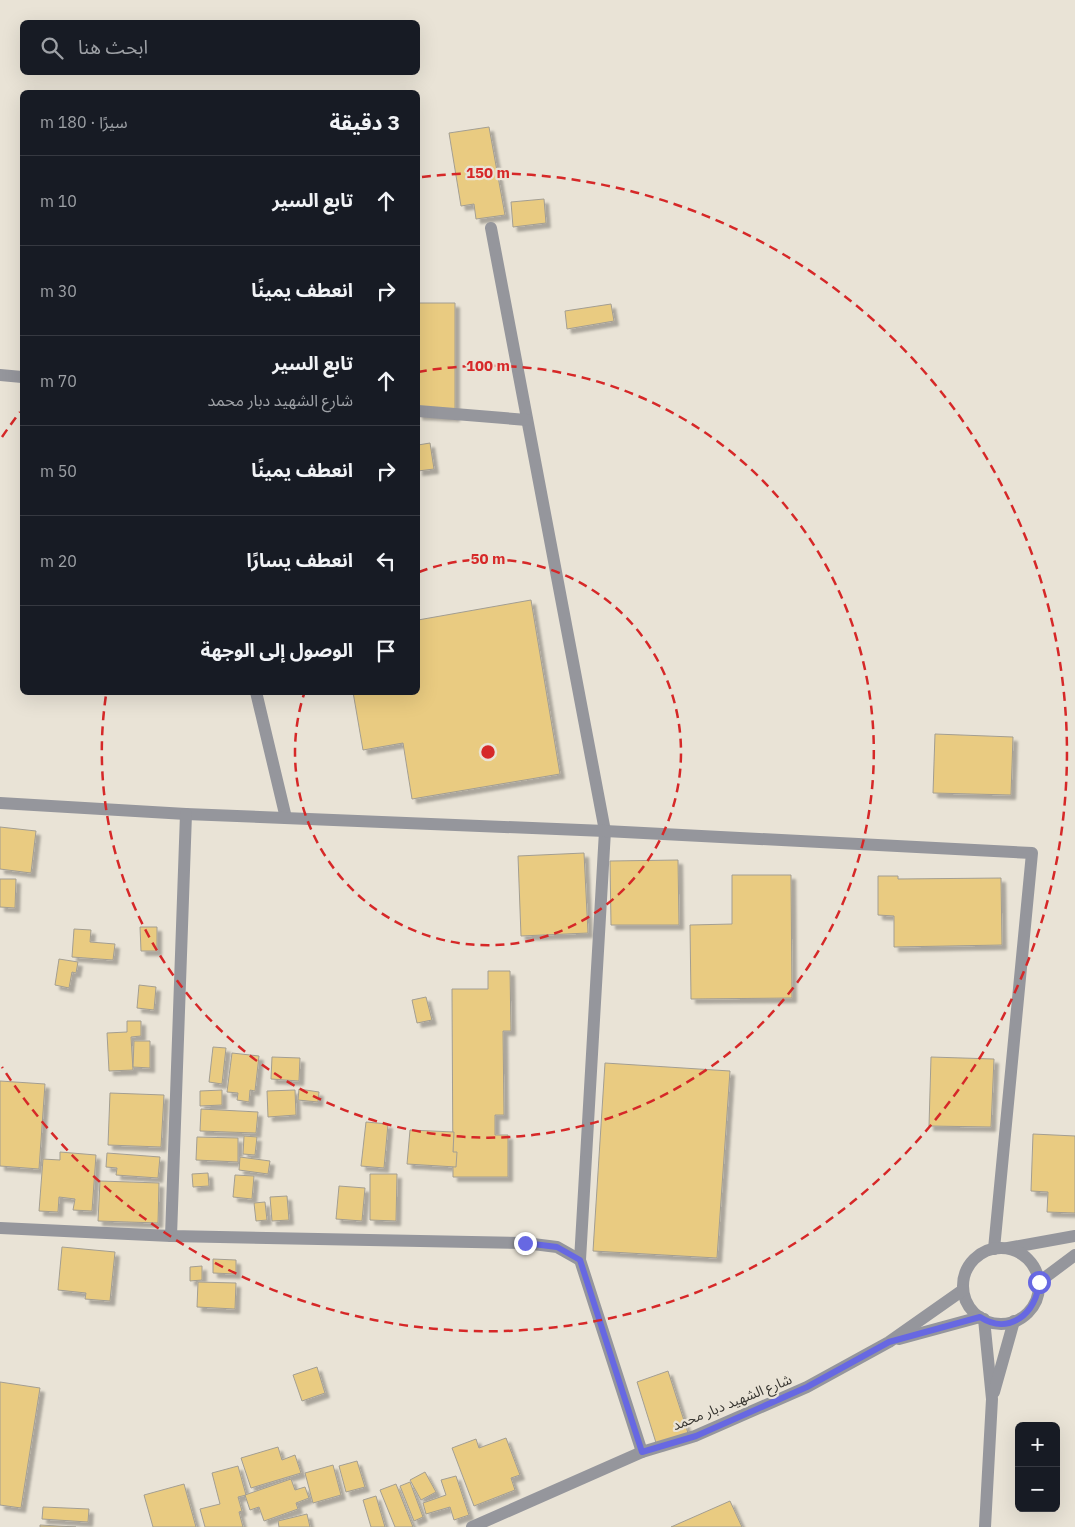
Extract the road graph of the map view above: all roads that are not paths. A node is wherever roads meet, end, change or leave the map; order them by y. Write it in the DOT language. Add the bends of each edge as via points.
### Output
graph roads {
  1 [pos="491,228"];
  2 [pos="0,375"];
  3 [pos="20,377"];
  4 [pos="420,411"];
  5 [pos="527,420"];
  6 [pos="257,695"];
  7 [pos="0,803"];
  8 [pos="186,814"];
  9 [pos="286,818"];
  10 [pos="605,831"];
  11 [pos="0,1228"];
  12 [pos="172,1236"];
  13 [pos="1075,1236"];
  14 [pos="1000,1249"];
  15 [pos="1075,1255"];
  16 [pos="580,1260"];
  17 [pos="1039,1282"];
  18 [pos="964,1290"];
  19 [pos="982,1318"];
  20 [pos="1014,1321"];
  21 [pos="889,1342"];
  22 [pos="992,1399"];
  23 [pos="642,1452"];
  24 [pos="472,1527"];
  25 [pos="984,1527"];
  1 -- 5 [label="street"];
  2 -- 3 [label="street"];
  4 -- 5 [label="street"];
  5 -- 10 [label="street"];
  6 -- 9 [label="street"];
  7 -- 8 [label="street"];
  8 -- 9 [label="street"];
  8 -- 12 [label="street"];
  9 -- 10 [label="street"];
  10 -- 14 [label="street" via="1032,853"];
  10 -- 16 [label="street"];
  11 -- 12 [label="street"];
  12 -- 16 [label="street" via="525,1243 557,1247"];
  13 -- 14 [label="street"];
  14 -- 17 [label="street" via="1018,1252 1028,1259"];
  14 -- 18 [label="street" via="984,1253 971,1264 964,1279"];
  15 -- 17 [label="street"];
  16 -- 23 [label="street"];
  17 -- 20 [label="street" via="1033,1306"];
  18 -- 19 [label="street" via="972,1310"];
  18 -- 21 [label="street"];
  19 -- 20 [label="street" via="1004,1323"];
  19 -- 21 [label="street"];
  19 -- 22 [label="street"];
  20 -- 22 [label="street"];
  21 -- 23 [label="street, شارع الشهيد دبار محمد" via="807,1387 696,1436"];
  22 -- 25 [label="street"];
  23 -- 24 [label="street, شارع الشهيد دبار محمد"];
}
